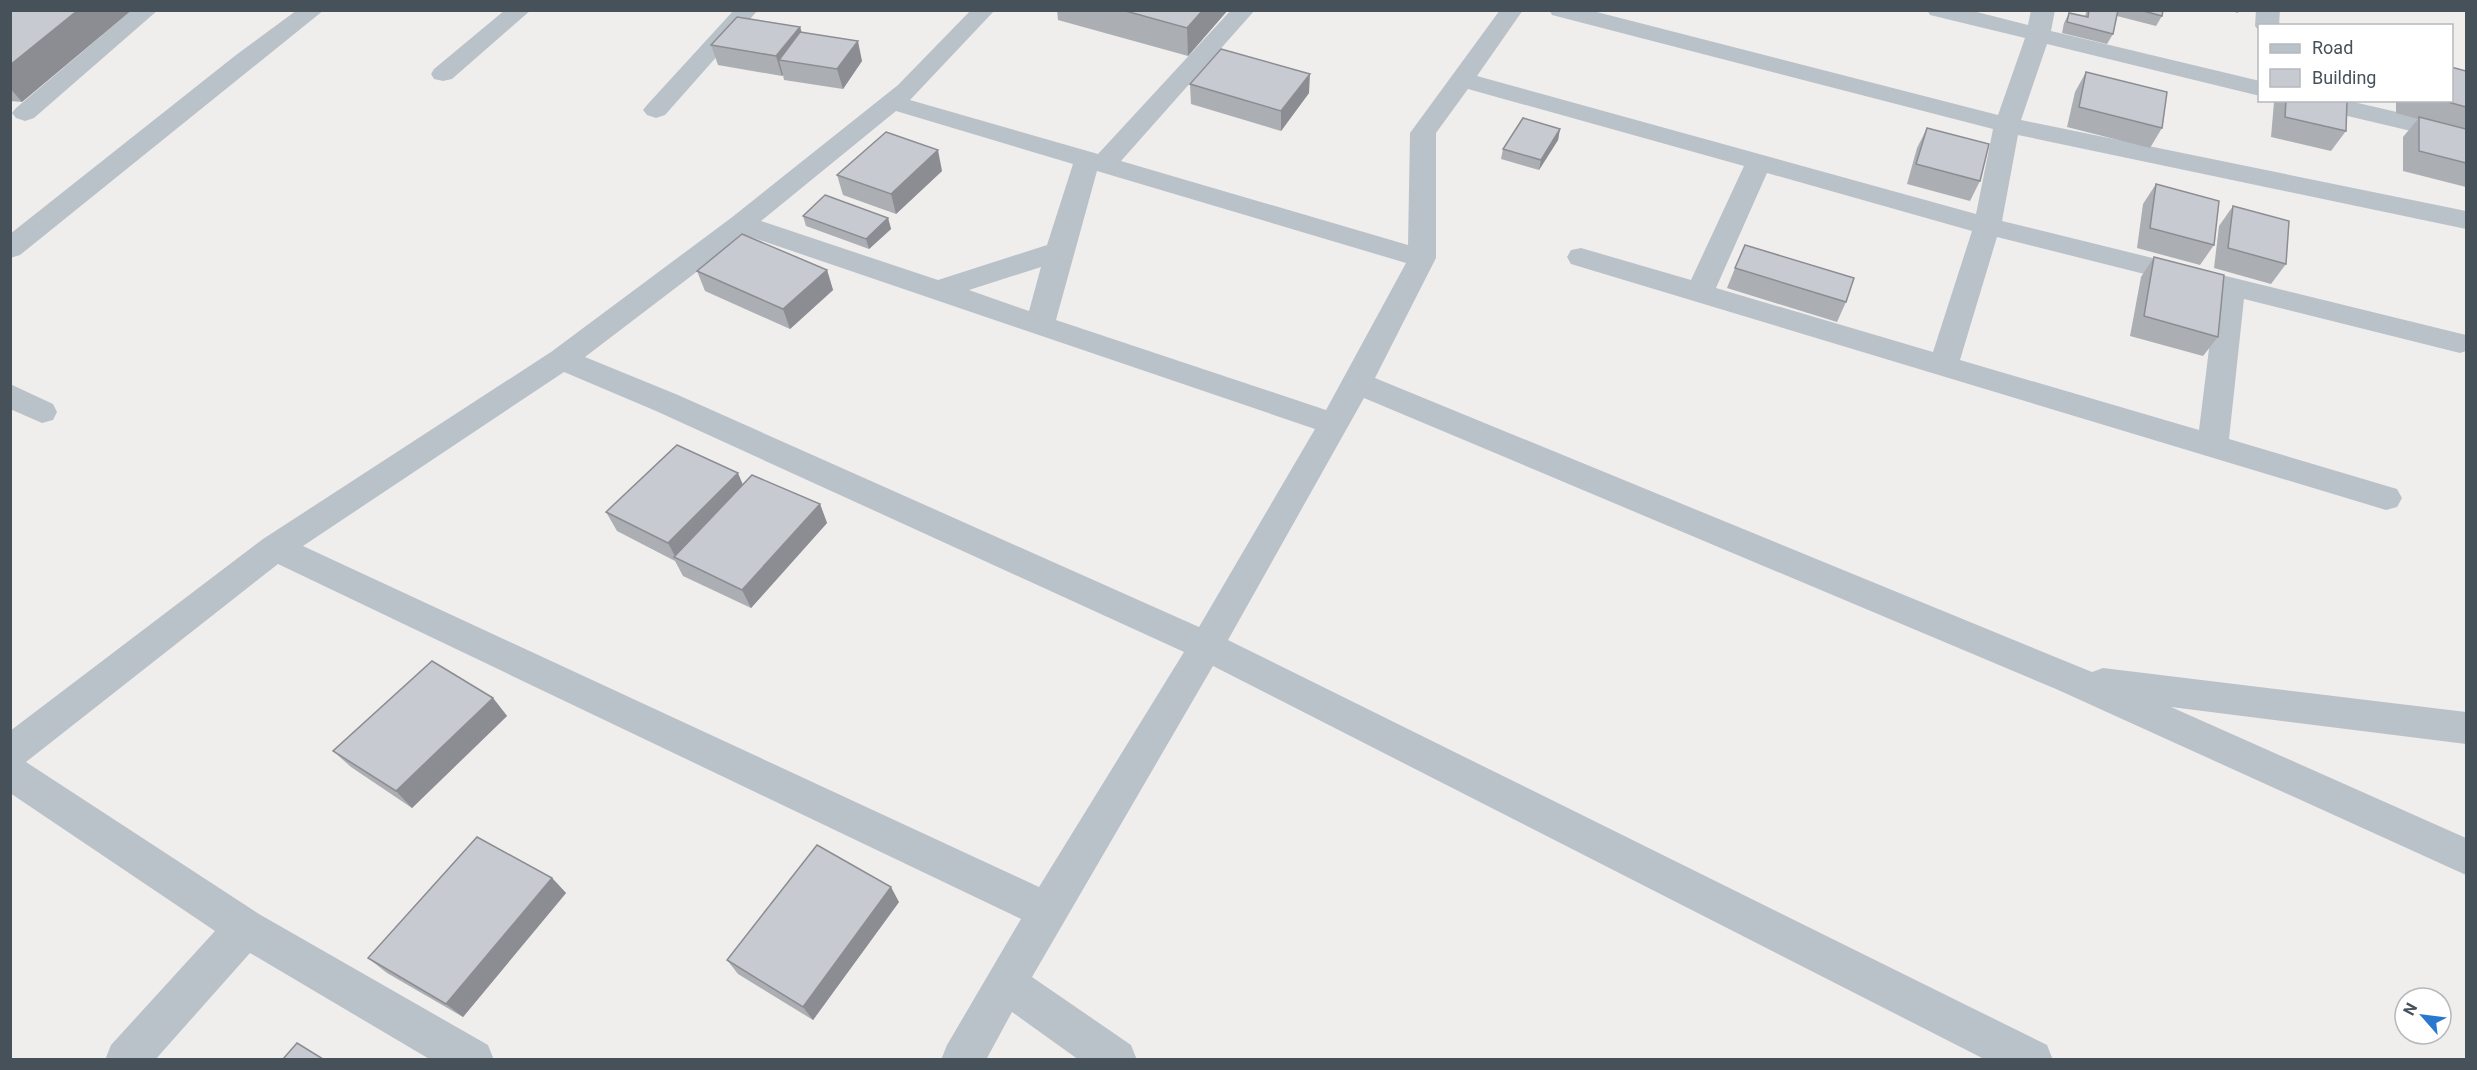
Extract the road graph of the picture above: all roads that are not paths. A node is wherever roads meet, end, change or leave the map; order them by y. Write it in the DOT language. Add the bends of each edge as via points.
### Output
graph roads {
  1 [pos="147,10"];
  2 [pos="313,10"];
  3 [pos="520,10"];
  4 [pos="747,10"];
  5 [pos="984,10"];
  6 [pos="1244,10"];
  7 [pos="1512,10"];
  8 [pos="1560,10"];
  9 [pos="1938,10"];
  10 [pos="2041,23"];
  11 [pos="443,74"];
  12 [pos="1461,79"];
  13 [pos="2258,89"];
  14 [pos="892,102"];
  15 [pos="2319,102"];
  16 [pos="656,110"];
  17 [pos="25,113"];
  18 [pos="2007,125"];
  19 [pos="2466,136"];
  20 [pos="1096,162"];
  21 [pos="1759,162"];
  22 [pos="2466,220"];
  23 [pos="741,224"];
  24 [pos="1986,226"];
  25 [pos="10,249"];
  26 [pos="1059,251"];
  27 [pos="1581,257"];
  28 [pos="1422,258"];
  29 [pos="2231,285"];
  30 [pos="939,290"];
  31 [pos="1700,292"];
  32 [pos="1040,325"];
  33 [pos="2460,343"];
  34 [pos="562,359"];
  35 [pos="1944,365"];
  36 [pos="1357,383"];
  37 [pos="10,395"];
  38 [pos="42,412"];
  39 [pos="1334,424"];
  40 [pos="2213,446"];
  41 [pos="2386,498"];
  42 [pos="275,548"];
  43 [pos="1206,646"];
  44 [pos="2069,678"];
  45 [pos="2466,728"];
  46 [pos="10,753"];
  47 [pos="10,772"];
  48 [pos="2466,857"];
  49 [pos="1047,911"];
  50 [pos="245,928"];
  51 [pos="1006,983"];
  52 [pos="126,1059"];
  53 [pos="473,1059"];
  54 [pos="962,1059"];
  55 [pos="1116,1059"];
  56 [pos="2032,1059"];
  1 -- 17 [label="street"];
  2 -- 25 [label="street"];
  3 -- 11 [label="street"];
  4 -- 16 [label="street"];
  5 -- 14 [label="street"];
  6 -- 20 [label="street"];
  7 -- 12 [label="street"];
  8 -- 18 [label="street"];
  9 -- 10 [label="street"];
  10 -- 13 [label="street"];
  10 -- 18 [label="street"];
  12 -- 21 [label="street"];
  12 -- 28 [label="street" via="1423,133"];
  14 -- 20 [label="street"];
  14 -- 23 [label="street"];
  15 -- 19 [label="street"];
  18 -- 22 [label="street"];
  18 -- 24 [label="street"];
  20 -- 26 [label="street"];
  20 -- 28 [label="street"];
  21 -- 24 [label="street"];
  21 -- 31 [label="street"];
  23 -- 30 [label="street"];
  23 -- 34 [label="street"];
  24 -- 29 [label="street"];
  24 -- 35 [label="street"];
  26 -- 30 [label="street"];
  26 -- 32 [label="street"];
  27 -- 31 [label="street"];
  28 -- 36 [label="street"];
  29 -- 33 [label="street"];
  29 -- 40 [label="street"];
  30 -- 32 [label="street"];
  31 -- 35 [label="street"];
  32 -- 39 [label="street"];
  34 -- 42 [label="street"];
  34 -- 43 [label="street"];
  35 -- 40 [label="street"];
  36 -- 39 [label="street"];
  36 -- 44 [label="street"];
  37 -- 38 [label="street"];
  39 -- 43 [label="street"];
  40 -- 41 [label="street"];
  42 -- 46 [label="street"];
  42 -- 49 [label="street"];
  43 -- 49 [label="street"];
  43 -- 56 [label="street"];
  44 -- 45 [label="street"];
  44 -- 48 [label="street"];
  47 -- 50 [label="street"];
  49 -- 51 [label="street"];
  50 -- 52 [label="street"];
  50 -- 53 [label="street"];
  51 -- 54 [label="street"];
  51 -- 55 [label="street"];
}
